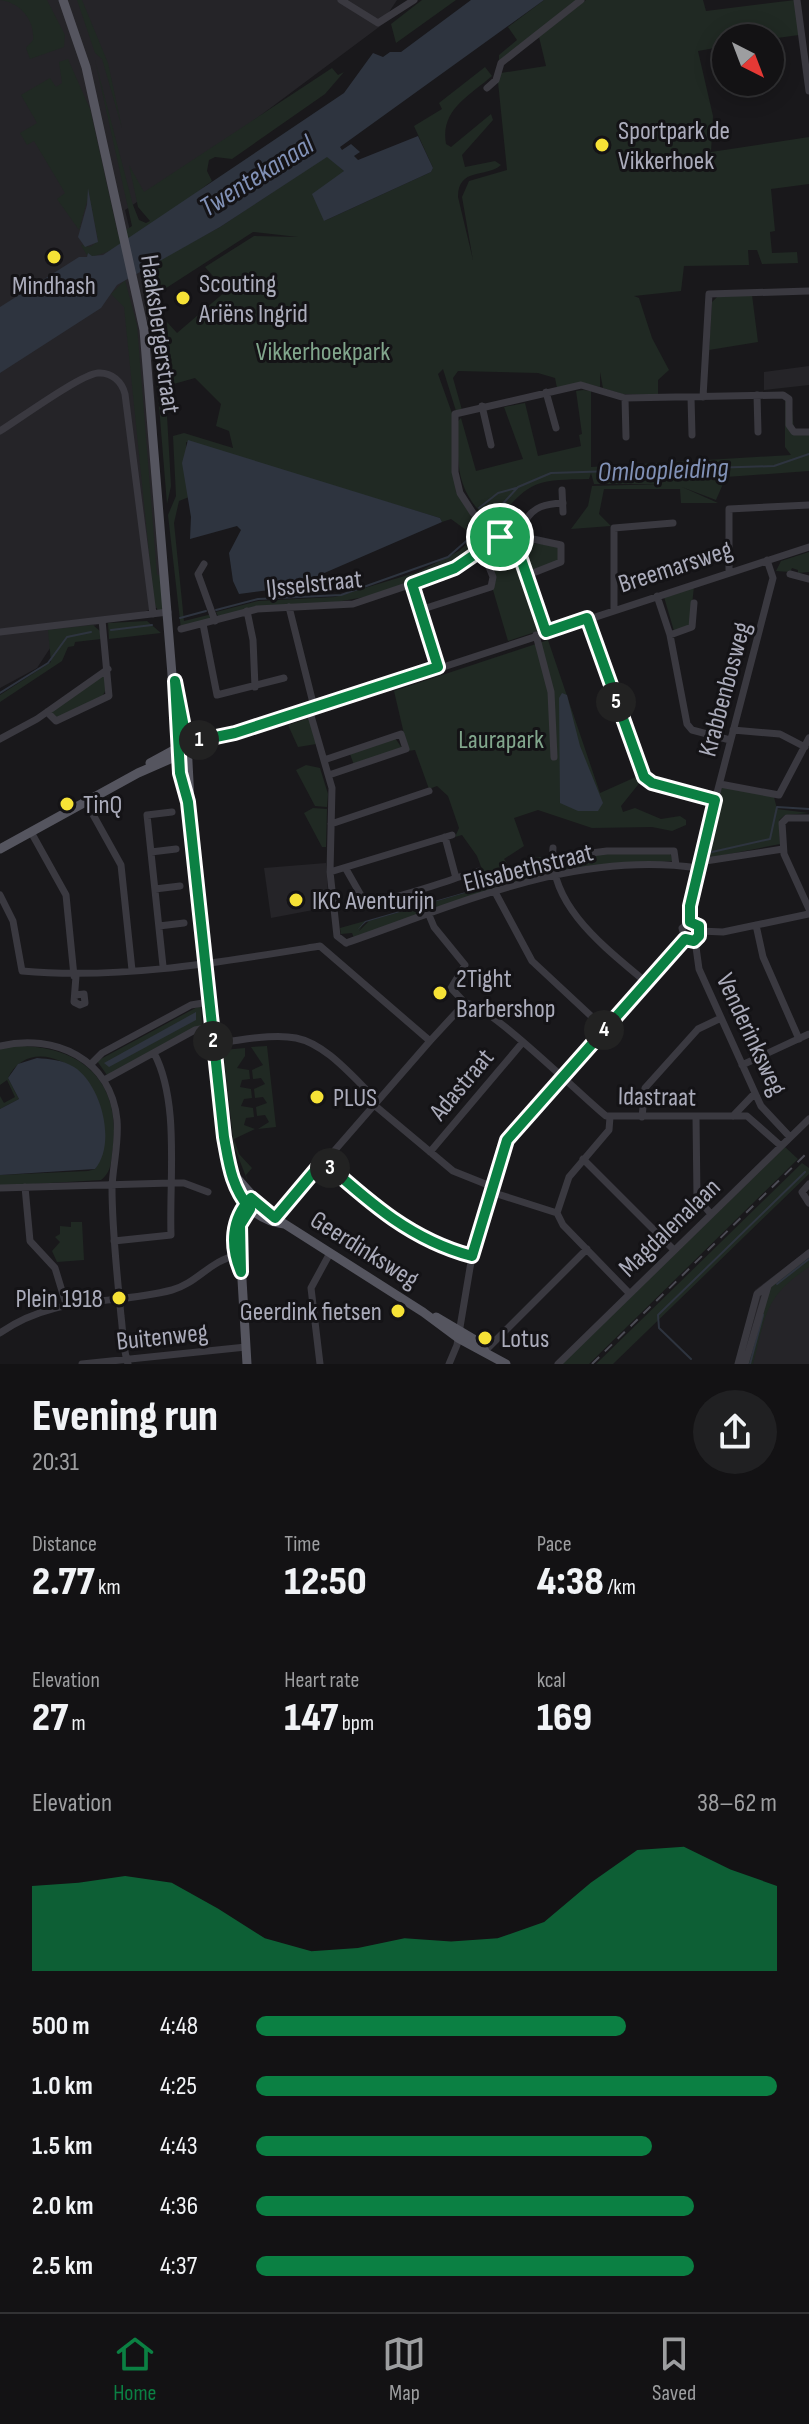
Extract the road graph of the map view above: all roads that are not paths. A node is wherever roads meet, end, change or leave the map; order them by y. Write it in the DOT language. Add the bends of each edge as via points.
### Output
graph roads {
  1 [pos="63,0"];
  2 [pos="341,0"];
  3 [pos="414,0"];
  4 [pos="581,0"];
  5 [pos="797,0"];
  6 [pos="487,88"];
  7 [pos="809,91"];
  8 [pos="809,291"];
  9 [pos="546,392"];
  10 [pos="757,395"];
  11 [pos="691,397"];
  12 [pos="703,397"];
  13 [pos="625,398"];
  14 [pos="482,406"];
  15 [pos="556,428"];
  16 [pos="0,431"];
  17 [pos="758,432"];
  18 [pos="809,432"];
  19 [pos="692,435"];
  20 [pos="626,437"];
  21 [pos="491,445"];
  22 [pos="562,490"];
  23 [pos="563,503"];
  24 [pos="809,505"];
  25 [pos="563,512"];
  26 [pos="673,523"];
  27 [pos="500,537"];
  28 [pos="527,541"];
  29 [pos="809,547"];
  30 [pos="513,550"];
  31 [pos="483,552"];
  32 [pos="767,560"];
  33 [pos="204,564"];
  34 [pos="729,572"];
  35 [pos="790,574"];
  36 [pos="528,575"];
  37 [pos="809,579"];
  38 [pos="412,584"];
  39 [pos="657,596"];
  40 [pos="694,603"];
  41 [pos="289,607"];
  42 [pos="614,609"];
  43 [pos="420,610"];
  44 [pos="247,611"];
  45 [pos="168,612"];
  46 [pos="153,614"];
  47 [pos="587,618"];
  48 [pos="102,620"];
  49 [pos="215,621"];
  50 [pos="203,624"];
  51 [pos="181,629"];
  52 [pos="0,632"];
  53 [pos="546,632"];
  54 [pos="536,635"];
  55 [pos="670,635"];
  56 [pos="438,667"];
  57 [pos="108,669"];
  58 [pos="284,678"];
  59 [pos="255,687"];
  60 [pos="312,708"];
  61 [pos="47,712"];
  62 [pos="733,730"];
  63 [pos="809,738"];
  64 [pos="0,739"];
  65 [pos="730,740"];
  66 [pos="805,747"];
  67 [pos="183,749"];
  68 [pos="554,757"];
  69 [pos="324,760"];
  70 [pos="329,775"];
  71 [pos="720,784"];
  72 [pos="429,791"];
  73 [pos="715,800"];
  74 [pos="86,802"];
  75 [pos="172,812"];
  76 [pos="809,818"];
  77 [pos="331,824"];
  78 [pos="31,832"];
  79 [pos="553,848"];
  80 [pos="0,849"];
  81 [pos="176,849"];
  82 [pos="783,849"];
  83 [pos="151,852"];
  84 [pos="552,858"];
  85 [pos="676,865"];
  86 [pos="699,865"];
  87 [pos="346,869"];
  88 [pos="479,871"];
  89 [pos="330,872"];
  90 [pos="553,876"];
  91 [pos="456,878"];
  92 [pos="180,886"];
  93 [pos="155,889"];
  94 [pos="495,892"];
  95 [pos="0,895"];
  96 [pos="809,912"];
  97 [pos="429,915"];
  98 [pos="690,922"];
  99 [pos="184,923"];
  100 [pos="756,925"];
  101 [pos="159,926"];
  102 [pos="700,931"];
  103 [pos="685,939"];
  104 [pos="695,940"];
  105 [pos="346,943"];
  106 [pos="339,960"];
  107 [pos="205,963"];
  108 [pos="163,966"];
  109 [pos="132,970"];
  110 [pos="75,976"];
  111 [pos="647,983"];
  112 [pos="75,995"];
  113 [pos="206,1002"];
  114 [pos="465,1003"];
  115 [pos="721,1018"];
  116 [pos="209,1027"];
  117 [pos="605,1029"];
  118 [pos="809,1034"];
  119 [pos="799,1039"];
  120 [pos="430,1041"];
  121 [pos="523,1042"];
  122 [pos="214,1043"];
  123 [pos="0,1046"];
  124 [pos="154,1053"];
  125 [pos="91,1064"];
  126 [pos="742,1065"];
  127 [pos="563,1078"];
  128 [pos="104,1080"];
  129 [pos="755,1093"];
  130 [pos="375,1102"];
  131 [pos="733,1116"];
  132 [pos="610,1117"];
  133 [pos="642,1117"];
  134 [pos="696,1117"];
  135 [pos="809,1119"];
  136 [pos="790,1137"];
  137 [pos="781,1146"];
  138 [pos="430,1152"];
  139 [pos="583,1159"];
  140 [pos="323,1161"];
  141 [pos="171,1183"];
  142 [pos="112,1184"];
  143 [pos="809,1184"];
  144 [pos="25,1187"];
  145 [pos="0,1188"];
  146 [pos="492,1190"];
  147 [pos="208,1192"];
  148 [pos="250,1203"];
  149 [pos="809,1203"];
  150 [pos="557,1213"];
  151 [pos="711,1214"];
  152 [pos="274,1220"];
  153 [pos="114,1241"];
  154 [pos="587,1249"];
  155 [pos="674,1250"];
  156 [pos="330,1253"];
  157 [pos="809,1253"];
  158 [pos="236,1256"];
  159 [pos="472,1256"];
  160 [pos="241,1272"];
  161 [pos="770,1283"];
  162 [pos="629,1293"];
  163 [pos="119,1298"];
  164 [pos="66,1304"];
  165 [pos="0,1333"];
  166 [pos="458,1334"];
  167 [pos="246,1347"];
  168 [pos="485,1351"];
  169 [pos="127,1362"];
  170 [pos="82,1364"];
  171 [pos="247,1364"];
  172 [pos="320,1364"];
  173 [pos="449,1364"];
  174 [pos="506,1364"];
  175 [pos="558,1364"];
  176 [pos="738,1364"];
  177 [pos="745,1364"];
  1 -- 45 [label="main road, Haaksbergerstraat" via="86,67 135,282 145,341"];
  2 -- 3 [label="street" via="378,23"];
  4 -- 6 [label="street" via="501,63"];
  5 -- 7 [label="street"];
  8 -- 12 [label="street" via="709,294"];
  9 -- 13 [label="street" via="581,385"];
  9 -- 14 [label="street"];
  9 -- 15 [label="street"];
  10 -- 12 [label="street"];
  10 -- 17 [label="street"];
  10 -- 18 [label="street" via="787,397 791,428"];
  11 -- 12 [label="street"];
  11 -- 13 [label="street"];
  11 -- 19 [label="street"];
  13 -- 20 [label="street"];
  14 -- 21 [label="street"];
  14 -- 27 [label="street" via="455,414 455,472 473,513"];
  16 -- 46 [label="street, Haaksbergerstraat" via="90,375 114,376 125,394"];
  22 -- 23 [label="street"];
  23 -- 25 [label="street"];
  23 -- 28 [label="street" via="532,512 525,522"];
  24 -- 34 [label="street" via="729,509"];
  26 -- 42 [label="street" via="614,528"];
  27 -- 30 [label="street"];
  27 -- 31 [label="street, IJsselstraat"];
  28 -- 30 [label="street"];
  28 -- 36 [label="street" via="558,542 562,559"];
  29 -- 32 [label="street, Breemarsweg"];
  30 -- 36 [label="street"];
  31 -- 38 [label="street, IJsselstraat"];
  31 -- 43 [label="street" via="493,577 491,587"];
  32 -- 34 [label="street, Breemarsweg"];
  32 -- 62 [label="street, Krabbenbosweg" via="773,578"];
  33 -- 49 [label="street" via="198,574"];
  34 -- 39 [label="street, Breemarsweg"];
  35 -- 37 [label="street"];
  36 -- 53 [label="street"];
  38 -- 41 [label="street, IJsselstraat" via="353,604"];
  38 -- 43 [label="street"];
  39 -- 42 [label="street, Breemarsweg"];
  39 -- 55 [label="street"];
  40 -- 55 [label="street" via="692,627"];
  41 -- 44 [label="street, IJsselstraat"];
  41 -- 60 [label="street"];
  42 -- 47 [label="street, Breemarsweg"];
  43 -- 56 [label="street"];
  44 -- 49 [label="street, IJsselstraat"];
  44 -- 59 [label="street"];
  45 -- 46 [label="street"];
  45 -- 67 [label="main road, Haaksbergerstraat"];
  46 -- 48 [label="street"];
  47 -- 53 [label="street, Breemarsweg"];
  47 -- 73 [label="street" via="644,777"];
  48 -- 52 [label="street"];
  48 -- 57 [label="street"];
  49 -- 50 [label="street, IJsselstraat"];
  50 -- 51 [label="street, IJsselstraat"];
  50 -- 59 [label="street" via="217,695"];
  53 -- 54 [label="street, Breemarsweg"];
  54 -- 56 [label="street, Breemarsweg"];
  54 -- 68 [label="street" via="551,692"];
  55 -- 65 [label="street" via="687,724"];
  56 -- 60 [label="street, Breemarsweg"];
  57 -- 61 [label="street"];
  57 -- 61 [label="street" via="111,692 106,699 56,721"];
  58 -- 59 [label="street"];
  60 -- 67 [label="street, Breemarsweg"];
  60 -- 69 [label="street"];
  61 -- 64 [label="street"];
  62 -- 65 [label="street, Krabbenbosweg"];
  62 -- 66 [label="street" via="780,734"];
  63 -- 66 [label="street"];
  65 -- 71 [label="street, Krabbenbosweg"];
  66 -- 71 [label="street" via="781,794"];
  67 -- 74 [label="main road, Breemarsweg"];
  67 -- 107 [label="main road, Haaksbergerstraat" via="181,782 188,802"];
  69 -- 70 [label="street"];
  69 -- 70 [label="street" via="401,734 406,749"];
  70 -- 77 [label="street"];
  71 -- 73 [label="street, Krabbenbosweg"];
  72 -- 77 [label="street"];
  73 -- 86 [label="street, Krabbenbosweg"];
  74 -- 78 [label="main road, Breemarsweg"];
  74 -- 109 [label="street" via="121,865"];
  75 -- 83 [label="street" via="147,815"];
  76 -- 82 [label="street" via="784,819"];
  77 -- 89 [label="street"];
  78 -- 80 [label="main road, Breemarsweg"];
  78 -- 110 [label="street" via="66,895"];
  79 -- 84 [label="street"];
  81 -- 83 [label="street"];
  82 -- 86 [label="street, Elisabethstraat"];
  82 -- 96 [label="street"];
  83 -- 93 [label="street"];
  84 -- 85 [label="street" via="674,851"];
  84 -- 90 [label="street"];
  85 -- 86 [label="street, Elisabethstraat"];
  85 -- 90 [label="street, Elisabethstraat" via="583,869"];
  86 -- 98 [label="street, Krabbenbosweg"];
  87 -- 89 [label="street"];
  87 -- 91 [label="street" via="367,906"];
  87 -- 91 [label="street" via="448,836"];
  88 -- 91 [label="street"];
  89 -- 105 [label="street" via="337,936"];
  90 -- 94 [label="street, Elisabethstraat"];
  90 -- 111 [label="street" via="586,925"];
  92 -- 93 [label="street"];
  93 -- 101 [label="street"];
  94 -- 97 [label="street, Elisabethstraat"];
  94 -- 117 [label="street" via="532,961"];
  95 -- 110 [label="street" via="13,921 19,970"];
  96 -- 100 [label="street"];
  97 -- 105 [label="street, Elisabethstraat"];
  97 -- 114 [label="street" via="464,963 451,988"];
  98 -- 102 [label="street"];
  98 -- 103 [label="street" via="682,928"];
  99 -- 101 [label="street"];
  100 -- 102 [label="street"];
  100 -- 119 [label="street" via="763,957"];
  101 -- 108 [label="street"];
  102 -- 104 [label="street"];
  103 -- 104 [label="street"];
  103 -- 111 [label="street"];
  104 -- 115 [label="street, Venderinksweg" via="699,969"];
  105 -- 106 [label="street"];
  106 -- 107 [label="street" via="320,946"];
  106 -- 120 [label="street"];
  107 -- 108 [label="street"];
  107 -- 113 [label="main road, Haaksbergerstraat"];
  108 -- 109 [label="street"];
  109 -- 110 [label="street"];
  110 -- 112 [label="street"];
  111 -- 117 [label="street"];
  113 -- 116 [label="main road, Haaksbergerstraat"];
  113 -- 125 [label="street" via="102,1053"];
  114 -- 120 [label="street"];
  114 -- 121 [label="street, Idastraat" via="471,1002"];
  115 -- 126 [label="street, Venderinksweg"];
  115 -- 133 [label="street" via="698,1029 645,1088"];
  116 -- 122 [label="main road, Haaksbergerstraat"];
  116 -- 124 [label="street"];
  117 -- 127 [label="street"];
  118 -- 119 [label="street"];
  119 -- 126 [label="street"];
  120 -- 130 [label="street"];
  121 -- 127 [label="street, Idastraat"];
  121 -- 138 [label="street, Adastraat"];
  122 -- 130 [label="street" via="302,1040 319,1049"];
  122 -- 148 [label="main road, Haaksbergerstraat" via="232,1181"];
  123 -- 125 [label="street" via="55,1045"];
  124 -- 128 [label="street"];
  124 -- 141 [label="street" via="166,1084"];
  125 -- 128 [label="street"];
  126 -- 129 [label="street, Venderinksweg"];
  127 -- 132 [label="street, Idastraat"];
  127 -- 146 [label="street" via="507,1140"];
  128 -- 142 [label="street" via="117,1121"];
  129 -- 131 [label="street, Idastraat"];
  129 -- 136 [label="street, Venderinksweg"];
  130 -- 138 [label="street"];
  130 -- 140 [label="street"];
  131 -- 134 [label="street, Idastraat"];
  131 -- 137 [label="street, Venderinksweg" via="752,1117"];
  132 -- 133 [label="street, Idastraat"];
  132 -- 139 [label="street" via="609,1130"];
  133 -- 134 [label="street, Idastraat"];
  134 -- 151 [label="street" via="697,1198"];
  135 -- 136 [label="street, Magdalenalaan"];
  136 -- 137 [label="street, Magdalenalaan"];
  137 -- 151 [label="street, Magdalenalaan"];
  138 -- 146 [label="street"];
  139 -- 150 [label="street" via="569,1177"];
  139 -- 155 [label="street"];
  140 -- 152 [label="street"];
  140 -- 159 [label="street" via="411,1232"];
  141 -- 142 [label="street"];
  141 -- 147 [label="street"];
  141 -- 153 [label="street" via="170,1237"];
  142 -- 144 [label="street"];
  142 -- 153 [label="street"];
  143 -- 149 [label="street" via="802,1192"];
  144 -- 145 [label="street"];
  144 -- 164 [label="street" via="30,1241 55,1268"];
  146 -- 150 [label="street"];
  146 -- 159 [label="street"];
  148 -- 152 [label="main road, Geerdinksweg"];
  148 -- 158 [label="main road" via="235,1222"];
  148 -- 160 [label="main road" via="240,1225"];
  150 -- 154 [label="street"];
  151 -- 155 [label="street, Magdalenalaan"];
  152 -- 156 [label="main road, Geerdinksweg"];
  153 -- 163 [label="street"];
  154 -- 162 [label="street"];
  154 -- 168 [label="street"];
  155 -- 162 [label="street, Magdalenalaan"];
  156 -- 166 [label="main road, Geerdinksweg"];
  156 -- 172 [label="street" via="311,1288"];
  157 -- 161 [label="street"];
  158 -- 160 [label="main road"];
  158 -- 163 [label="street" via="218,1261 173,1290"];
  159 -- 166 [label="street"];
  160 -- 167 [label="main road"];
  161 -- 176 [label="street" via="753,1302"];
  161 -- 177 [label="street"];
  162 -- 175 [label="street, Magdalenalaan"];
  163 -- 164 [label="street"];
  163 -- 169 [label="street"];
  164 -- 165 [label="street" via="35,1313"];
  166 -- 168 [label="main road, Geerdinksweg"];
  166 -- 173 [label="street"];
  167 -- 169 [label="street, Buitenweg"];
  167 -- 171 [label="main road"];
  168 -- 174 [label="main road, Geerdinksweg"];
  169 -- 170 [label="street, Buitenweg"];
}
